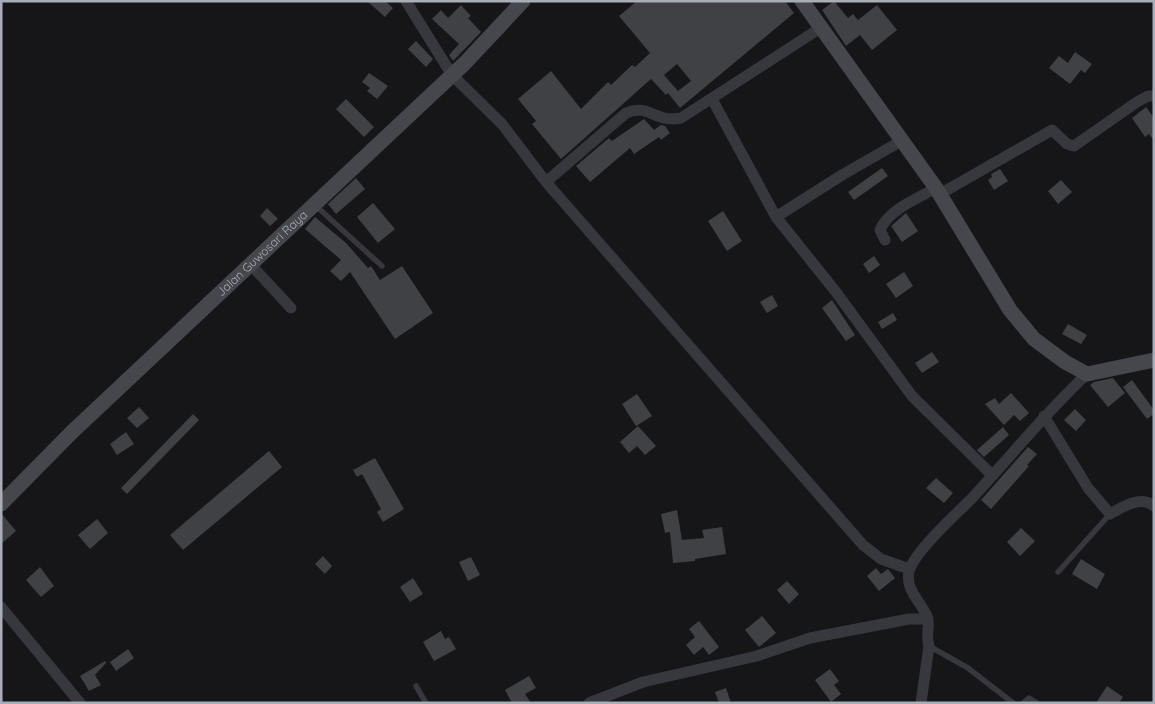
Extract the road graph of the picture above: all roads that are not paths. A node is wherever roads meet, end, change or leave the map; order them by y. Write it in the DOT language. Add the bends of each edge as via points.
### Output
graph roads {
  1 [pos="406,1"];
  2 [pos="523,1"];
  3 [pos="802,1"];
  4 [pos="822,27"];
  5 [pos="452,75"];
  6 [pos="1154,96"];
  7 [pos="712,99"];
  8 [pos="903,140"];
  9 [pos="546,182"];
  10 [pos="938,191"];
  11 [pos="314,204"];
  12 [pos="776,217"];
  13 [pos="885,240"];
  14 [pos="251,266"];
  15 [pos="382,266"];
  16 [pos="291,308"];
  17 [pos="1154,360"];
  18 [pos="1087,374"];
  19 [pos="1044,416"];
  20 [pos="992,475"];
  21 [pos="1,504"];
  22 [pos="1154,506"];
  23 [pos="1110,514"];
  24 [pos="909,569"];
  25 [pos="1058,572"];
  26 [pos="1,607"];
  27 [pos="928,618"];
  28 [pos="929,646"];
  29 [pos="416,686"];
  30 [pos="80,703"];
  31 [pos="426,703"];
  32 [pos="589,703"];
  33 [pos="921,703"];
  34 [pos="1013,703"];
  35 [pos="1023,703"];
  36 [pos="1037,703"];
  1 -- 5 [label="street"];
  2 -- 5 [label="street, Jalan Guwosari Raya"];
  3 -- 4 [label="street"];
  4 -- 7 [label="street"];
  4 -- 8 [label="street"];
  5 -- 9 [label="street" via="506,130"];
  5 -- 11 [label="street, Jalan Guwosari Raya"];
  6 -- 10 [label="street" via="1137,102 1074,146 1052,130"];
  7 -- 9 [label="street" via="673,120 665,120 641,109 626,112"];
  7 -- 12 [label="street"];
  8 -- 10 [label="street"];
  8 -- 12 [label="street"];
  9 -- 24 [label="street" via="863,545 881,559"];
  10 -- 13 [label="street" via="909,203 883,223 880,230"];
  10 -- 18 [label="street" via="1018,322 1048,350"];
  11 -- 14 [label="street, Jalan Guwosari Raya"];
  11 -- 15 [label="lane"];
  12 -- 20 [label="street" via="912,396"];
  14 -- 16 [label="street"];
  14 -- 21 [label="street, Jalan Guwosari Raya" via="72,432"];
  17 -- 18 [label="street"];
  18 -- 19 [label="street"];
  19 -- 20 [label="street"];
  19 -- 23 [label="street" via="1088,488"];
  20 -- 24 [label="street" via="935,535"];
  22 -- 23 [label="street" via="1137,501"];
  23 -- 25 [label="lane"];
  24 -- 27 [label="street" via="908,581"];
  26 -- 30 [label="street"];
  27 -- 28 [label="street"];
  27 -- 32 [label="street" via="810,638 757,656 643,682"];
  28 -- 33 [label="street"];
  28 -- 34 [label="lane" via="968,668"];
  29 -- 31 [label="lane"];
  35 -- 36 [label="lane" via="1029,698"];
}
